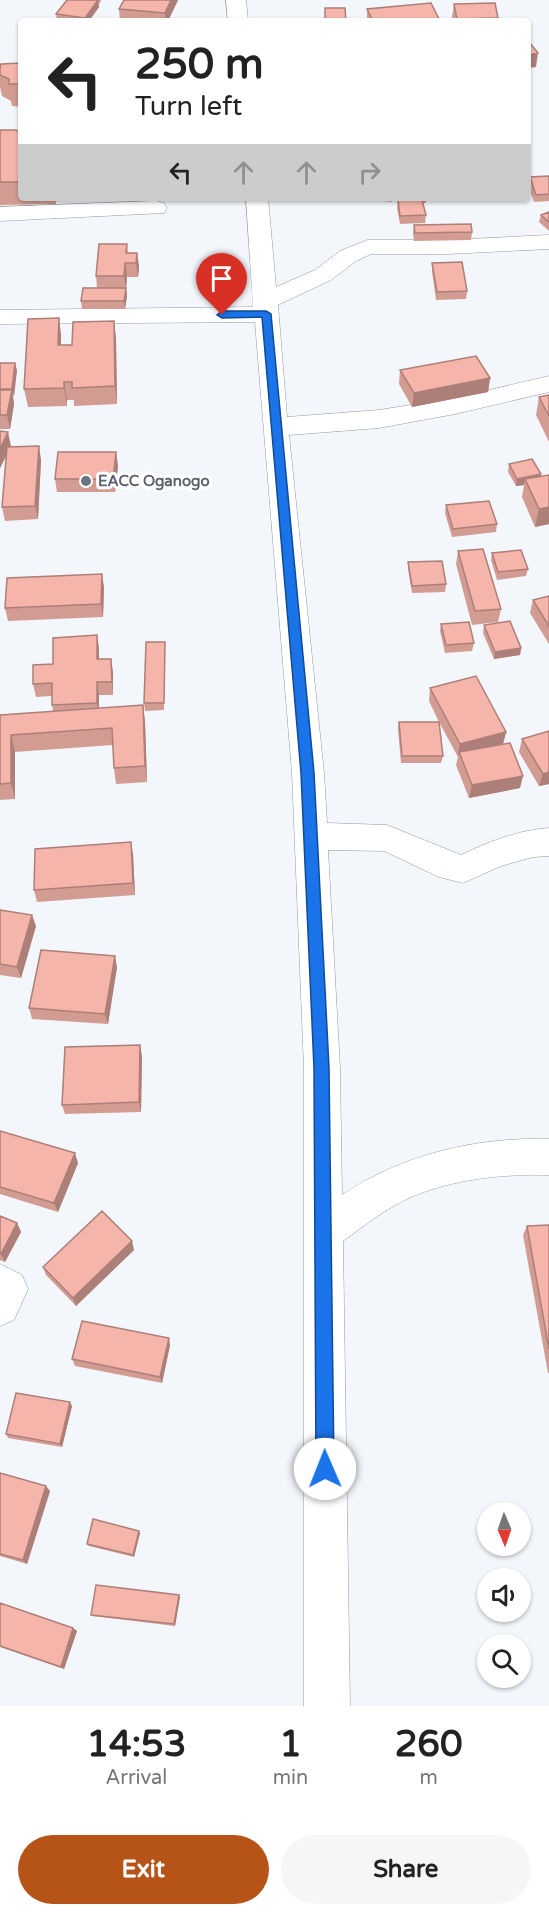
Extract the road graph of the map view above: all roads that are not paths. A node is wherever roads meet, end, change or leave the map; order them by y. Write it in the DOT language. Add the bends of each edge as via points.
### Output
graph roads {
  1 [pos="236,0"];
  2 [pos="238,18"];
  3 [pos="257,201"];
  4 [pos="156,208"];
  5 [pos="0,214"];
  6 [pos="549,242"];
  7 [pos="266,308"];
  8 [pos="0,317"];
  9 [pos="549,384"];
  10 [pos="275,427"];
  11 [pos="311,836"];
  12 [pos="549,842"];
  13 [pos="549,1157"];
  14 [pos="322,1233"];
  15 [pos="0,1284"];
  16 [pos="0,1306"];
  17 [pos="327,1706"];
  1 -- 2 [label="street"];
  3 -- 7 [label="street"];
  4 -- 5 [label="street"];
  6 -- 7 [label="street" via="367,247"];
  7 -- 8 [label="street"];
  7 -- 10 [label="street"];
  9 -- 10 [label="street" via="379,419"];
  10 -- 11 [label="street"];
  11 -- 12 [label="street" via="387,838 463,869 492,855"];
  11 -- 14 [label="street" via="322,1068"];
  13 -- 14 [label="street" via="528,1156 438,1168 377,1195"];
  14 -- 17 [label="street"];
  15 -- 16 [label="street" via="8,1288"];
}
